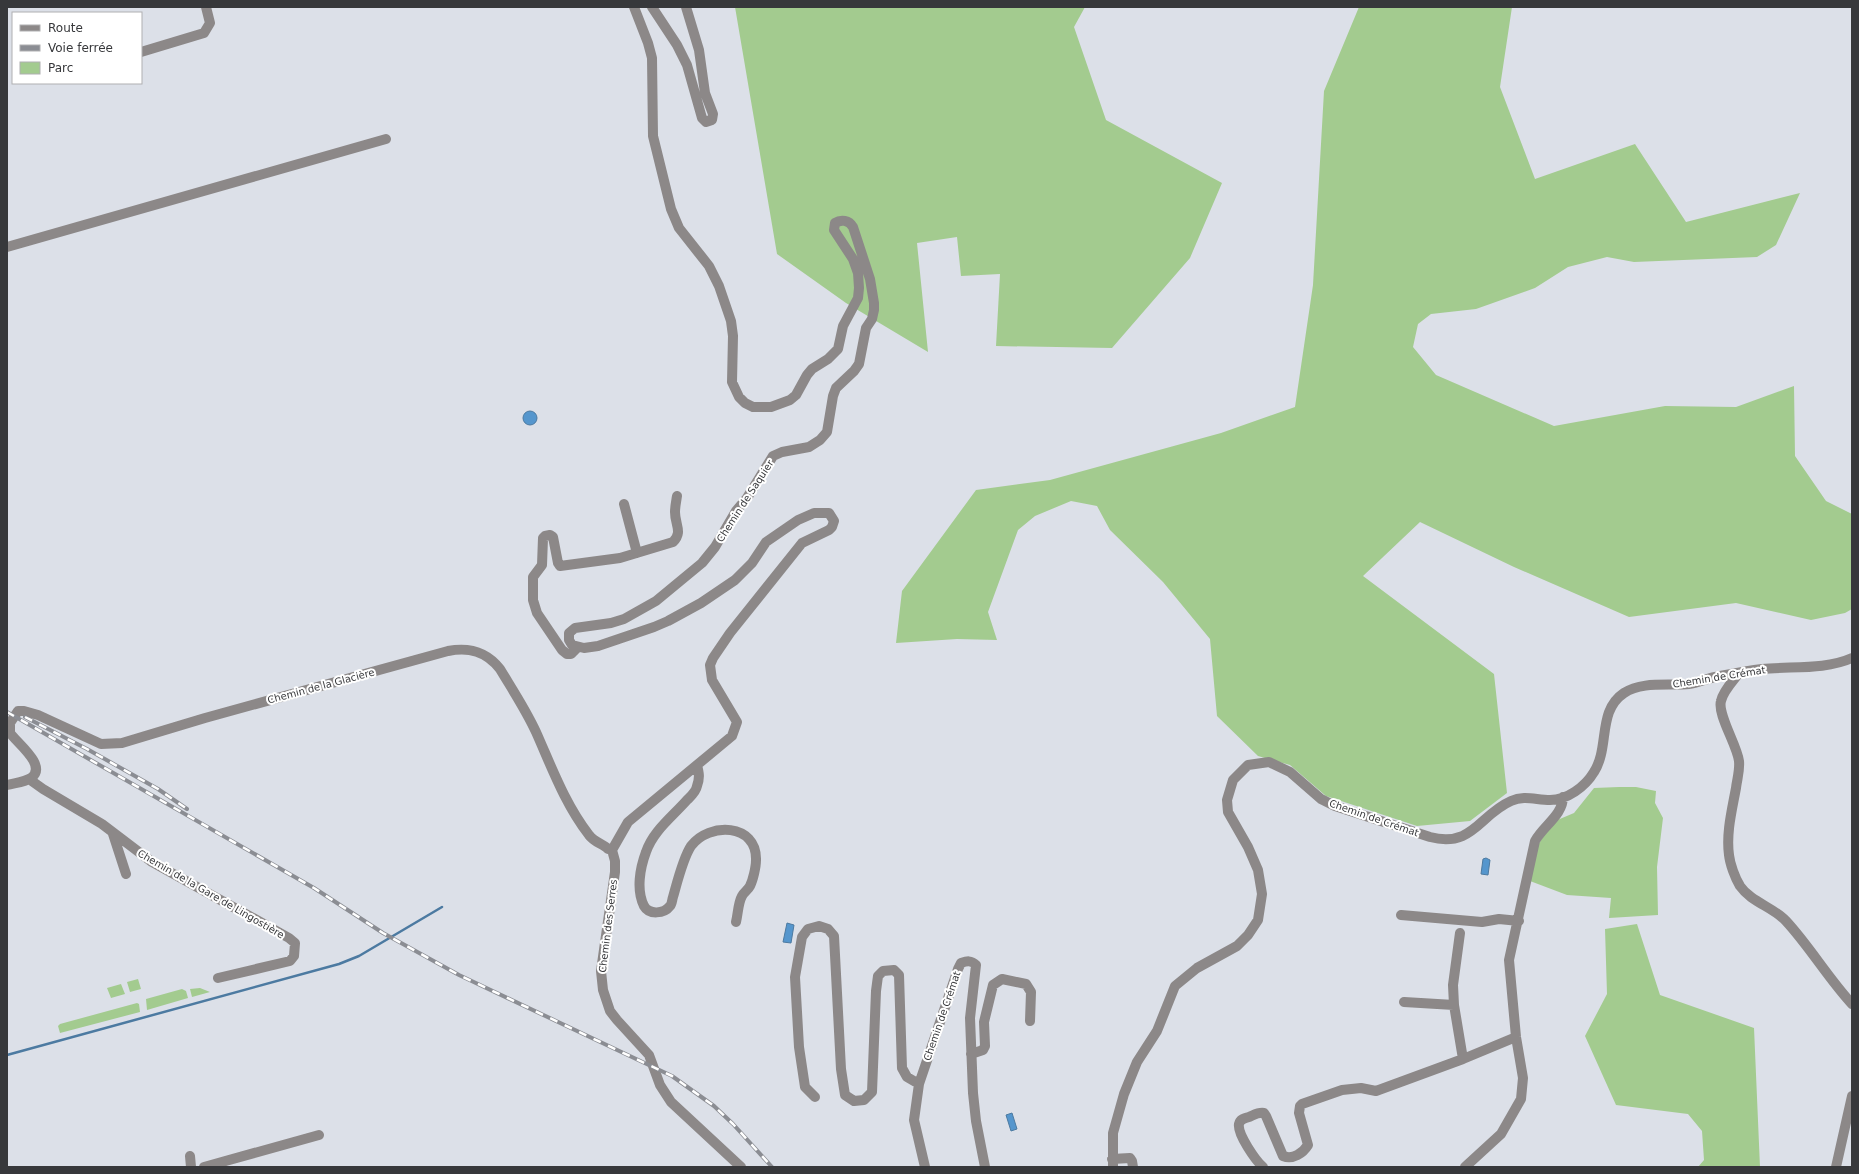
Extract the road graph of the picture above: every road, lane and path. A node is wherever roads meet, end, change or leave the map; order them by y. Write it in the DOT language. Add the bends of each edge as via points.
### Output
graph roads {
  1 [pos="206,7"];
  2 [pos="634,7"];
  3 [pos="652,7"];
  4 [pos="686,7"];
  5 [pos="142,52"];
  6 [pos="386,139"];
  7 [pos="7,247"];
  8 [pos="677,496"];
  9 [pos="624,504"];
  10 [pos="637,553"];
  11 [pos="577,648"];
  12 [pos="1852,658"];
  13 [pos="1738,673"];
  14 [pos="697,765"];
  15 [pos="29,779"];
  16 [pos="7,785"];
  17 [pos="1563,798"];
  18 [pos="113,834"];
  19 [pos="611,846"];
  20 [pos="126,874"];
  21 [pos="1401,915"];
  22 [pos="1519,921"];
  23 [pos="736,922"];
  24 [pos="1460,933"];
  25 [pos="218,978"];
  26 [pos="1404,1002"];
  27 [pos="1852,1004"];
  28 [pos="1454,1005"];
  29 [pos="1030,1021"];
  30 [pos="1516,1037"];
  31 [pos="971,1054"];
  32 [pos="1463,1059"];
  33 [pos="919,1084"];
  34 [pos="1852,1096"];
  35 [pos="815,1097"];
  36 [pos="319,1135"];
  37 [pos="190,1156"];
  38 [pos="1113,1163"];
  39 [pos="191,1167"];
  40 [pos="204,1167"];
  41 [pos="741,1167"];
  42 [pos="925,1167"];
  43 [pos="985,1167"];
  44 [pos="1133,1167"];
  45 [pos="1263,1167"];
  46 [pos="1465,1167"];
  47 [pos="1836,1167"];
  1 -- 5 [label="street" via="210,23 204,33"];
  2 -- 11 [label="street, Chemin de Saquier" via="652,58 653,136 671,209 679,228 709,266 727,308 733,336 732,382 739,397 749,405 761,408 790,400 812,369 838,349 843,326 858,298 860,288 853,258 834,230 838,221 848,222 853,227 870,279 874,310 866,328 859,364 836,388 827,432 820,440 809,447 773,456 715,547 702,562 656,601 637,613 611,623 575,628 569,633 569,640"];
  3 -- 4 [label="street" via="682,54 691,77 700,114 704,121 710,122 713,114 705,93 699,50"];
  6 -- 7 [label="street"];
  8 -- 10 [label="street" via="674,514 679,530 676,538 673,542"];
  9 -- 10 [label="street"];
  10 -- 11 [label="street" via="563,566 558,563 553,537 550,535 543,538 542,565 532,582 537,613 562,650 571,654"];
  11 -- 14 [label="street" via="598,646 668,621 735,580 752,563 766,542 798,520 814,513 829,513 834,521 832,527 802,543 712,658 712,680 736,719 737,726 727,741"];
  12 -- 13 [label="street, Chemin de Crémat" via="1817,666"];
  13 -- 17 [label="street, Chemin de Crémat" via="1692,684 1635,687 1618,697 1608,713 1602,752 1594,772 1577,790"];
  13 -- 27 [label="street" via="1720,705 1739,762 1729,830 1731,862 1740,886 1785,920"];
  14 -- 19 [label="street" via="628,822"];
  14 -- 23 [label="street" via="700,775 696,790 664,823 646,852 640,886 642,901 651,912 666,909 671,905 691,846 704,835 718,829 732,829 750,840 756,859 750,887 742,896"];
  15 -- 16 [label="street"];
  15 -- 18 [label="street, Chemin de la Gare de Lingostière" via="102,824"];
  15 -- 19 [label="street, Chemin de la Glacière" via="35,773 35,762 9,730 10,723 18,711 38,715 101,744 122,743 440,653 468,649 485,654 500,668 535,731 555,779 569,804 592,840"];
  17 -- 22 [label="street" via="1557,814 1540,831 1535,841"];
  17 -- 38 [label="street, Chemin de Crémat" via="1551,800 1527,797 1511,800 1471,832 1456,838 1439,839 1321,800 1290,772 1269,762 1248,765 1241,770 1232,780 1229,789 1228,812 1258,870 1262,894 1258,920 1237,946 1198,968 1175,986 1156,1031 1137,1062 1124,1094 1115,1125"];
  18 -- 20 [label="street"];
  18 -- 25 [label="street, Chemin de la Gare de Lingostière" via="152,862 294,943 295,950 290,961"];
  19 -- 41 [label="street, Chemin des Serres" via="616,862 602,972 603,990 608,1004 617,1020 650,1055 660,1085 670,1102"];
  21 -- 22 [label="street" via="1482,922 1499,919"];
  22 -- 30 [label="street" via="1509,960"];
  24 -- 28 [label="street" via="1453,985"];
  26 -- 28 [label="street"];
  28 -- 32 [label="street"];
  29 -- 31 [label="street" via="1030,992 1026,984 1002,979 992,989 985,1014 985,1046 983,1050"];
  30 -- 32 [label="street"];
  30 -- 46 [label="street" via="1523,1078 1521,1099 1501,1134"];
  31 -- 33 [label="street, Chemin de Crémat" via="970,1018 976,965 967,961 961,963 958,969"];
  31 -- 43 [label="street, Chemin de Crémat" via="976,1122"];
  32 -- 45 [label="street" via="1376,1091 1361,1088 1342,1090 1302,1104 1298,1113 1308,1145 1305,1150 1293,1157 1283,1156 1264,1113 1244,1118 1239,1128 1252,1155"];
  33 -- 35 [label="street" via="906,1077 902,1068 899,975 894,970 883,971 878,976 876,990 872,1092 864,1100 854,1100 845,1095 841,1069 834,936 828,929 819,926 808,929 802,937 795,978 799,1047 805,1087"];
  33 -- 42 [label="street, Chemin de Crémat" via="914,1120"];
  34 -- 47 [label="street"];
  36 -- 40 [label="street"];
  37 -- 39 [label="street"];
  38 -- 44 [label="street" via="1130,1158"];
}
